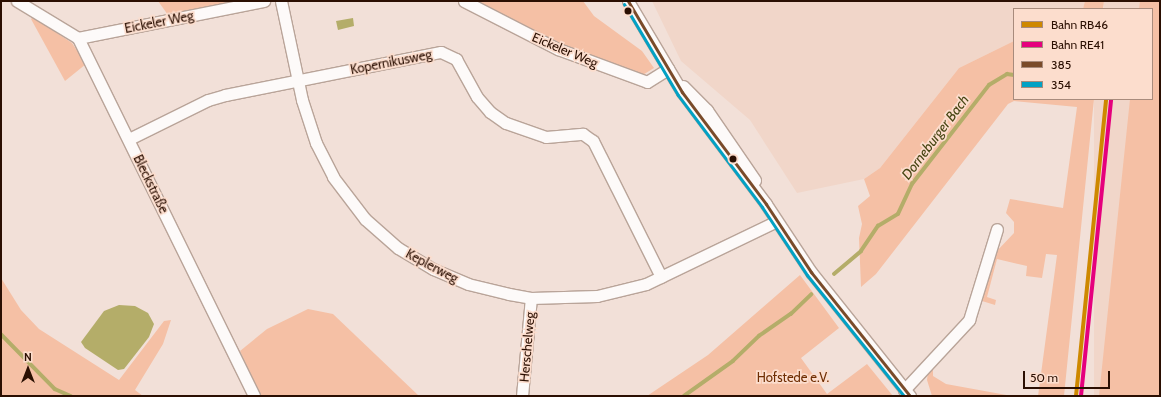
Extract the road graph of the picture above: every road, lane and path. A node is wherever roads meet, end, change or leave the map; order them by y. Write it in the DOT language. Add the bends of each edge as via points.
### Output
graph roads {
  1 [pos="17,1"];
  2 [pos="264,1"];
  3 [pos="281,1"];
  4 [pos="464,1"];
  5 [pos="628,1"];
  6 [pos="78,38"];
  7 [pos="668,69"];
  8 [pos="298,81"];
  9 [pos="129,139"];
  10 [pos="777,221"];
  11 [pos="998,230"];
  12 [pos="661,277"];
  13 [pos="531,298"];
  14 [pos="907,393"];
  15 [pos="254,396"];
  16 [pos="522,396"];
  1 -- 6 [label="street"];
  2 -- 6 [label="street, Eickeler Weg"];
  3 -- 8 [label="street, Keplerweg"];
  4 -- 7 [label="street, Eickeler Weg" via="558,49 647,82"];
  5 -- 7 [label="street"];
  6 -- 9 [label="street, Bleckstraße"];
  7 -- 10 [label="street" via="682,92"];
  8 -- 9 [label="street, Kopernikusweg" via="208,100"];
  8 -- 12 [label="street, Kopernikusweg" via="441,52 456,59 476,97 490,112 506,123 546,137 583,134 593,141"];
  8 -- 13 [label="street, Keplerweg" via="310,128 324,160 343,192 366,219 398,248 433,269 468,284"];
  9 -- 15 [label="street, Bleckstraße"];
  10 -- 12 [label="street, Keplerweg"];
  10 -- 14 [label="street" via="811,272"];
  11 -- 14 [label="street" via="969,320"];
  12 -- 13 [label="street, Keplerweg" via="630,289 596,296"];
  13 -- 16 [label="street, Herschelweg"];
}
